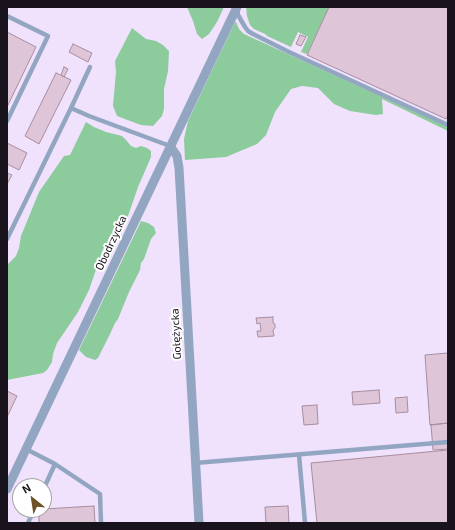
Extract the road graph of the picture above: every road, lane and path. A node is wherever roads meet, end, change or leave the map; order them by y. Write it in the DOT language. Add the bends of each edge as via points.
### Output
graph roads {
  1 [pos="236,7"];
  2 [pos="7,16"];
  3 [pos="90,67"];
  4 [pos="72,108"];
  5 [pos="7,121"];
  6 [pos="448,125"];
  7 [pos="170,146"];
  8 [pos="7,239"];
  9 [pos="448,442"];
  10 [pos="26,450"];
  11 [pos="299,454"];
  12 [pos="195,463"];
  13 [pos="55,464"];
  14 [pos="49,478"];
  15 [pos="7,489"];
  16 [pos="101,523"];
  17 [pos="199,523"];
  18 [pos="305,523"];
  1 -- 6 [label="lane" via="241,22 253,34"];
  1 -- 7 [label="street, Obodrzycka"];
  2 -- 5 [label="lane" via="48,36"];
  3 -- 4 [label="lane"];
  4 -- 7 [label="lane"];
  4 -- 8 [label="lane"];
  7 -- 10 [label="street, Obodrzycka"];
  7 -- 12 [label="street, Gołężycka" via="177,156 179,168"];
  9 -- 11 [label="lane"];
  10 -- 13 [label="lane"];
  10 -- 15 [label="street, Obodrzycka"];
  11 -- 12 [label="lane"];
  11 -- 18 [label="lane"];
  12 -- 17 [label="street, Gołężycka"];
  13 -- 14 [label="lane"];
  13 -- 16 [label="lane" via="100,494"];
}
